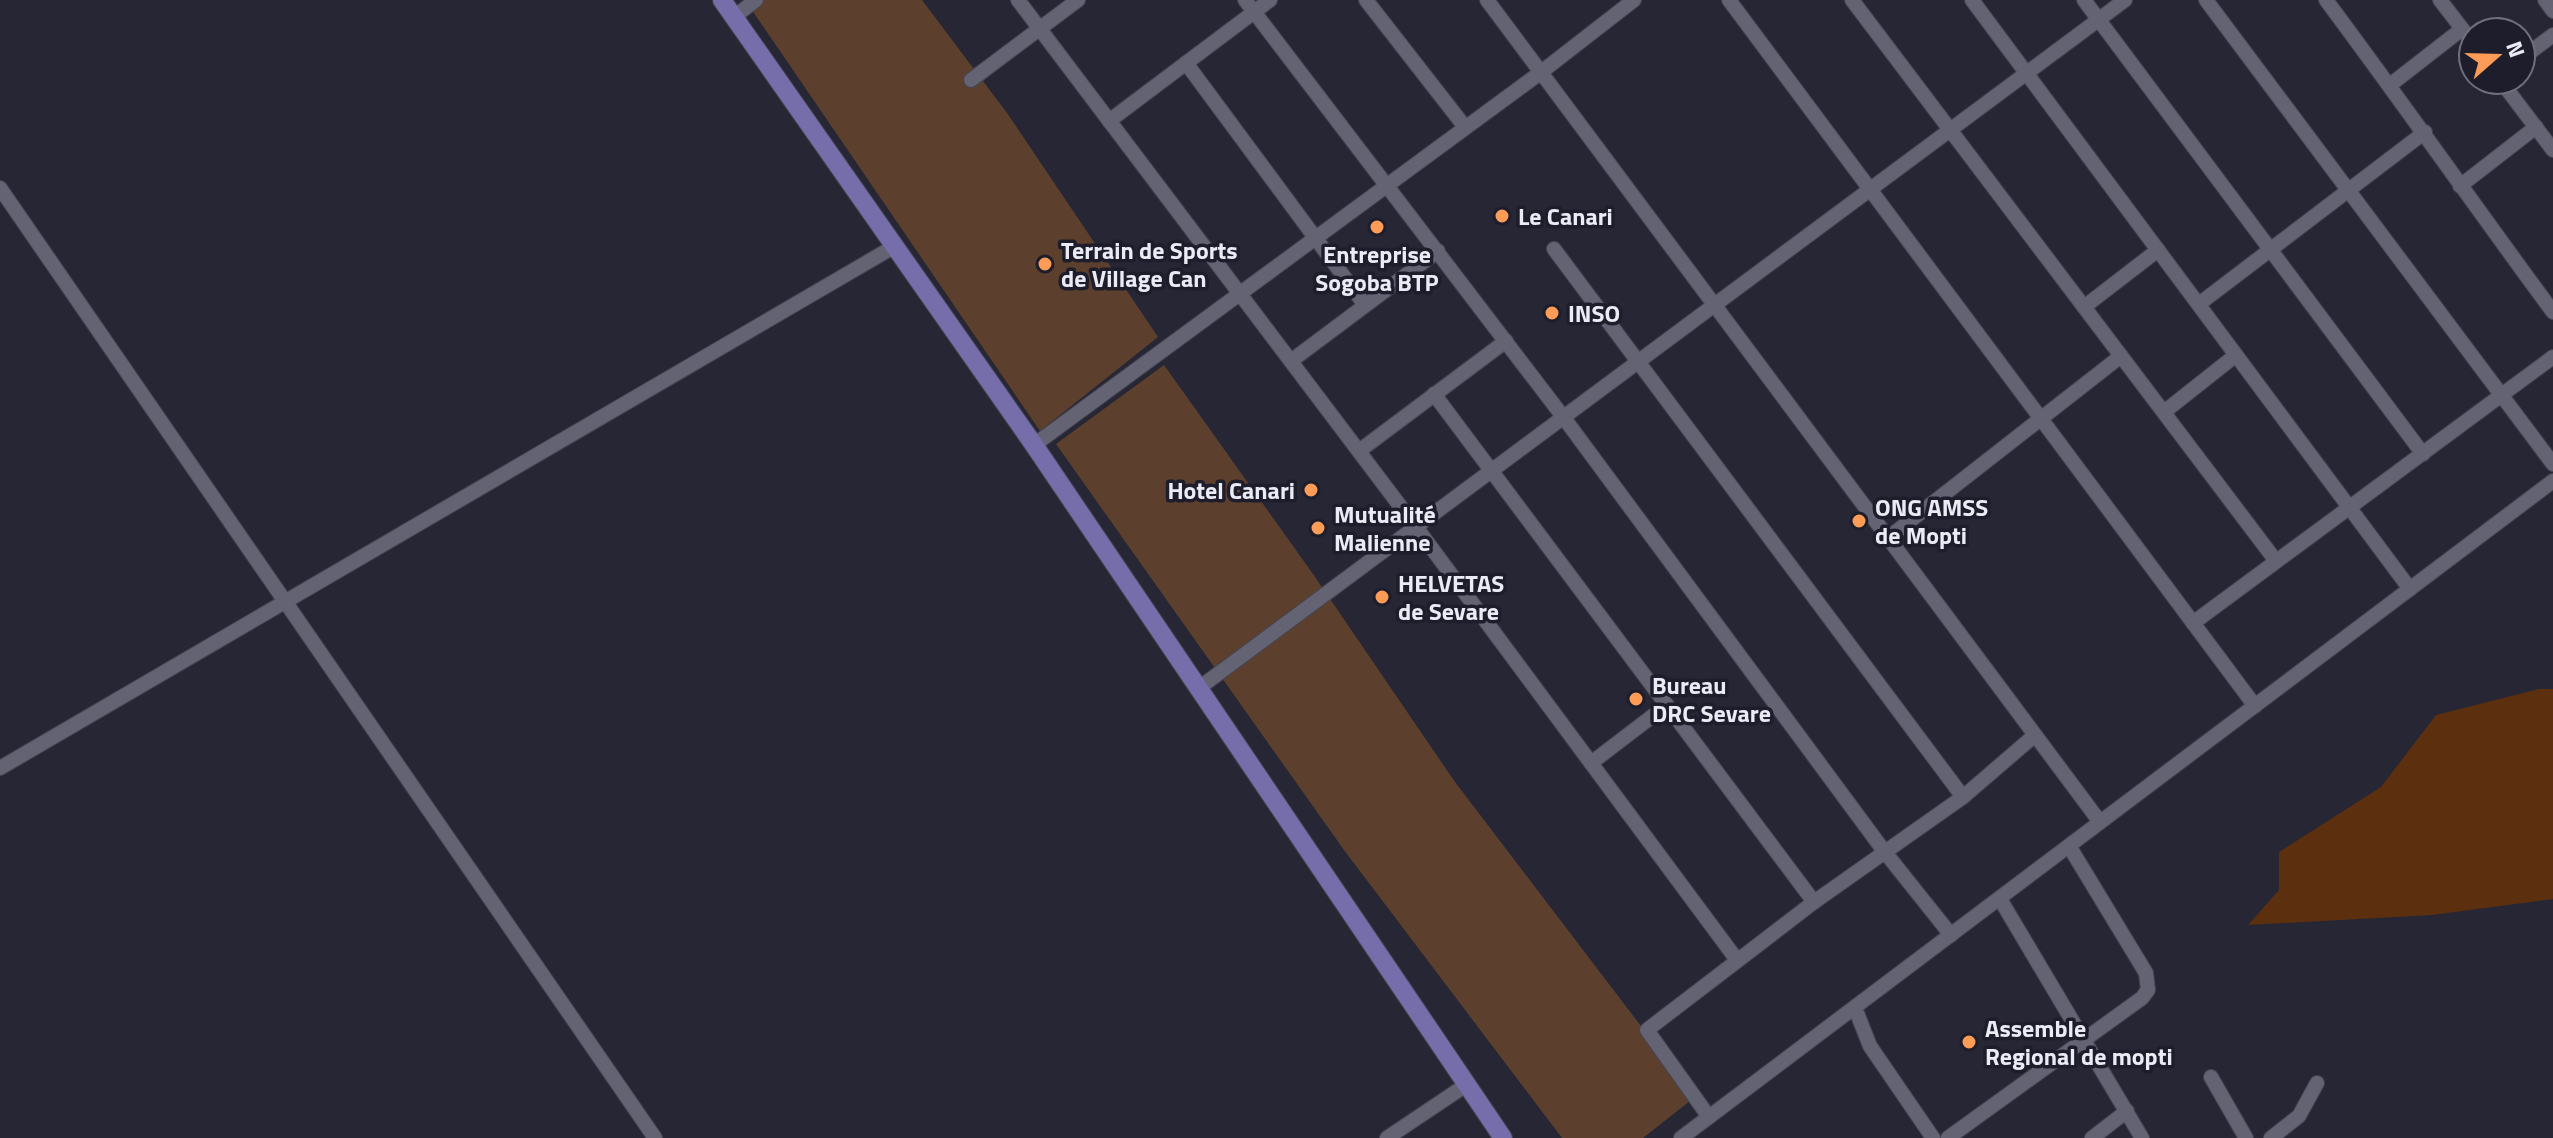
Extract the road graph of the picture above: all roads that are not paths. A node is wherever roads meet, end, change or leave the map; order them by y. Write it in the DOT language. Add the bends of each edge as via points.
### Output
graph roads {
  1 [pos="722,0"];
  2 [pos="756,0"];
  3 [pos="1018,0"];
  4 [pos="1078,0"];
  5 [pos="1270,0"];
  6 [pos="1366,0"];
  7 [pos="1487,0"];
  8 [pos="1634,0"];
  9 [pos="1729,0"];
  10 [pos="1852,0"];
  11 [pos="1972,0"];
  12 [pos="2084,0"];
  13 [pos="2125,0"];
  14 [pos="2206,0"];
  15 [pos="2326,0"];
  16 [pos="2440,0"];
  17 [pos="2545,0"];
  18 [pos="1250,6"];
  19 [pos="2553,11"];
  20 [pos="734,17"];
  21 [pos="2098,19"];
  22 [pos="2457,22"];
  23 [pos="1040,29"];
  24 [pos="2457,33"];
  25 [pos="1186,63"];
  26 [pos="1540,73"];
  27 [pos="2027,73"];
  28 [pos="971,80"];
  29 [pos="2390,85"];
  30 [pos="2512,96"];
  31 [pos="1109,121"];
  32 [pos="1465,127"];
  33 [pos="2536,127"];
  34 [pos="1950,130"];
  35 [pos="2425,132"];
  36 [pos="2553,150"];
  37 [pos="1387,184"];
  38 [pos="2460,186"];
  39 [pos="0,188"];
  40 [pos="1870,189"];
  41 [pos="2348,190"];
  42 [pos="1314,237"];
  43 [pos="895,246"];
  44 [pos="1554,249"];
  45 [pos="2271,249"];
  46 [pos="2158,250"];
  47 [pos="1438,251"];
  48 [pos="1239,293"];
  49 [pos="2199,304"];
  50 [pos="1365,305"];
  51 [pos="1714,305"];
  52 [pos="2084,307"];
  53 [pos="2553,312"];
  54 [pos="1506,341"];
  55 [pos="2236,355"];
  56 [pos="2121,356"];
  57 [pos="2553,357"];
  58 [pos="1291,361"];
  59 [pos="1639,363"];
  60 [pos="1434,394"];
  61 [pos="2501,397"];
  62 [pos="2164,412"];
  63 [pos="1564,418"];
  64 [pos="2041,419"];
  65 [pos="1034,445"];
  66 [pos="1359,451"];
  67 [pos="2423,454"];
  68 [pos="2553,464"];
  69 [pos="1491,471"];
  70 [pos="2553,481"];
  71 [pos="2349,506"];
  72 [pos="1416,527"];
  73 [pos="1888,538"];
  74 [pos="2276,561"];
  75 [pos="2410,589"];
  76 [pos="286,601"];
  77 [pos="2193,623"];
  78 [pos="1199,688"];
  79 [pos="1667,705"];
  80 [pos="2255,706"];
  81 [pos="2035,735"];
  82 [pos="1591,763"];
  83 [pos="0,768"];
  84 [pos="1963,797"];
  85 [pos="2100,822"];
  86 [pos="2069,846"];
  87 [pos="1884,851"];
  88 [pos="2000,899"];
  89 [pos="1814,902"];
  90 [pos="1951,935"];
  91 [pos="1737,960"];
  92 [pos="1855,1008"];
  93 [pos="2085,1039"];
  94 [pos="2211,1077"];
  95 [pos="2317,1083"];
  96 [pos="1466,1085"];
  97 [pos="2127,1111"];
  98 [pos="1709,1117"];
  99 [pos="655,1138"];
  100 [pos="1387,1138"];
  101 [pos="1503,1138"];
  102 [pos="1681,1138"];
  103 [pos="1933,1138"];
  104 [pos="1948,1138"];
  105 [pos="2092,1138"];
  106 [pos="2142,1138"];
  107 [pos="2246,1138"];
  108 [pos="2271,1138"];
  1 -- 20 [label="main road"];
  2 -- 20 [label="street"];
  3 -- 23 [label="street"];
  4 -- 23 [label="street"];
  5 -- 18 [label="street"];
  6 -- 32 [label="street"];
  7 -- 26 [label="street"];
  8 -- 26 [label="street"];
  9 -- 40 [label="street"];
  10 -- 34 [label="street"];
  11 -- 27 [label="street"];
  12 -- 21 [label="street"];
  13 -- 21 [label="street"];
  14 -- 41 [label="street"];
  15 -- 29 [label="street"];
  16 -- 22 [label="street"];
  17 -- 19 [label="street"];
  18 -- 25 [label="street"];
  18 -- 37 [label="street"];
  20 -- 43 [label="main road"];
  21 -- 27 [label="street"];
  21 -- 45 [label="street"];
  23 -- 28 [label="street"];
  23 -- 31 [label="street"];
  24 -- 29 [label="street"];
  25 -- 31 [label="street"];
  25 -- 42 [label="street"];
  26 -- 32 [label="street"];
  26 -- 51 [label="street"];
  27 -- 34 [label="street"];
  27 -- 46 [label="street"];
  29 -- 35 [label="street"];
  30 -- 33 [label="street"];
  31 -- 48 [label="street"];
  32 -- 37 [label="street"];
  33 -- 36 [label="street"];
  33 -- 38 [label="street"];
  34 -- 40 [label="street"];
  34 -- 52 [label="street"];
  35 -- 38 [label="street"];
  35 -- 41 [label="street"];
  37 -- 42 [label="street"];
  37 -- 47 [label="street"];
  38 -- 53 [label="street"];
  39 -- 76 [label="street"];
  40 -- 51 [label="street"];
  40 -- 64 [label="street"];
  41 -- 45 [label="street"];
  41 -- 61 [label="street"];
  42 -- 48 [label="street"];
  42 -- 50 [label="street"];
  43 -- 65 [label="main road"];
  43 -- 76 [label="street"];
  44 -- 59 [label="street"];
  45 -- 49 [label="street"];
  45 -- 67 [label="street"];
  46 -- 49 [label="street"];
  46 -- 52 [label="street"];
  47 -- 50 [label="street"];
  47 -- 54 [label="street"];
  48 -- 58 [label="street"];
  48 -- 65 [label="street"];
  49 -- 55 [label="street"];
  50 -- 58 [label="street"];
  51 -- 59 [label="street"];
  51 -- 73 [label="street"];
  52 -- 56 [label="street"];
  54 -- 60 [label="street"];
  54 -- 63 [label="street"];
  55 -- 62 [label="street"];
  55 -- 71 [label="street"];
  56 -- 62 [label="street"];
  56 -- 64 [label="street"];
  57 -- 61 [label="street"];
  58 -- 66 [label="street"];
  59 -- 63 [label="street"];
  59 -- 84 [label="street"];
  60 -- 66 [label="street"];
  60 -- 69 [label="street"];
  61 -- 67 [label="street"];
  61 -- 68 [label="street"];
  62 -- 74 [label="street"];
  63 -- 69 [label="street"];
  63 -- 87 [label="street"];
  64 -- 73 [label="street"];
  64 -- 77 [label="street"];
  65 -- 78 [label="main road"];
  66 -- 72 [label="street"];
  67 -- 71 [label="street"];
  69 -- 72 [label="street"];
  69 -- 79 [label="street"];
  70 -- 75 [label="street"];
  71 -- 74 [label="street"];
  71 -- 75 [label="street"];
  72 -- 78 [label="street"];
  72 -- 82 [label="street"];
  73 -- 81 [label="street"];
  74 -- 77 [label="street"];
  75 -- 80 [label="street"];
  76 -- 83 [label="street"];
  76 -- 99 [label="street"];
  77 -- 80 [label="street"];
  78 -- 96 [label="main road"];
  79 -- 82 [label="street"];
  79 -- 89 [label="street"];
  80 -- 85 [label="street"];
  81 -- 84 [label="street"];
  81 -- 85 [label="street"];
  82 -- 91 [label="street"];
  84 -- 87 [label="street"];
  85 -- 86 [label="street"];
  86 -- 88 [label="street"];
  86 -- 93 [label="street" via="2148,981 2142,998"];
  87 -- 89 [label="street"];
  87 -- 90 [label="street"];
  88 -- 90 [label="street"];
  88 -- 93 [label="street"];
  89 -- 91 [label="street"];
  90 -- 92 [label="street"];
  91 -- 98 [label="street" via="1647,1030"];
  92 -- 98 [label="street"];
  92 -- 103 [label="street" via="1870,1046"];
  93 -- 97 [label="street"];
  93 -- 104 [label="street"];
  94 -- 107 [label="street"];
  95 -- 108 [label="street" via="2299,1116"];
  96 -- 100 [label="street"];
  96 -- 101 [label="main road"];
  97 -- 105 [label="street"];
  97 -- 106 [label="street"];
  98 -- 102 [label="street"];
}
